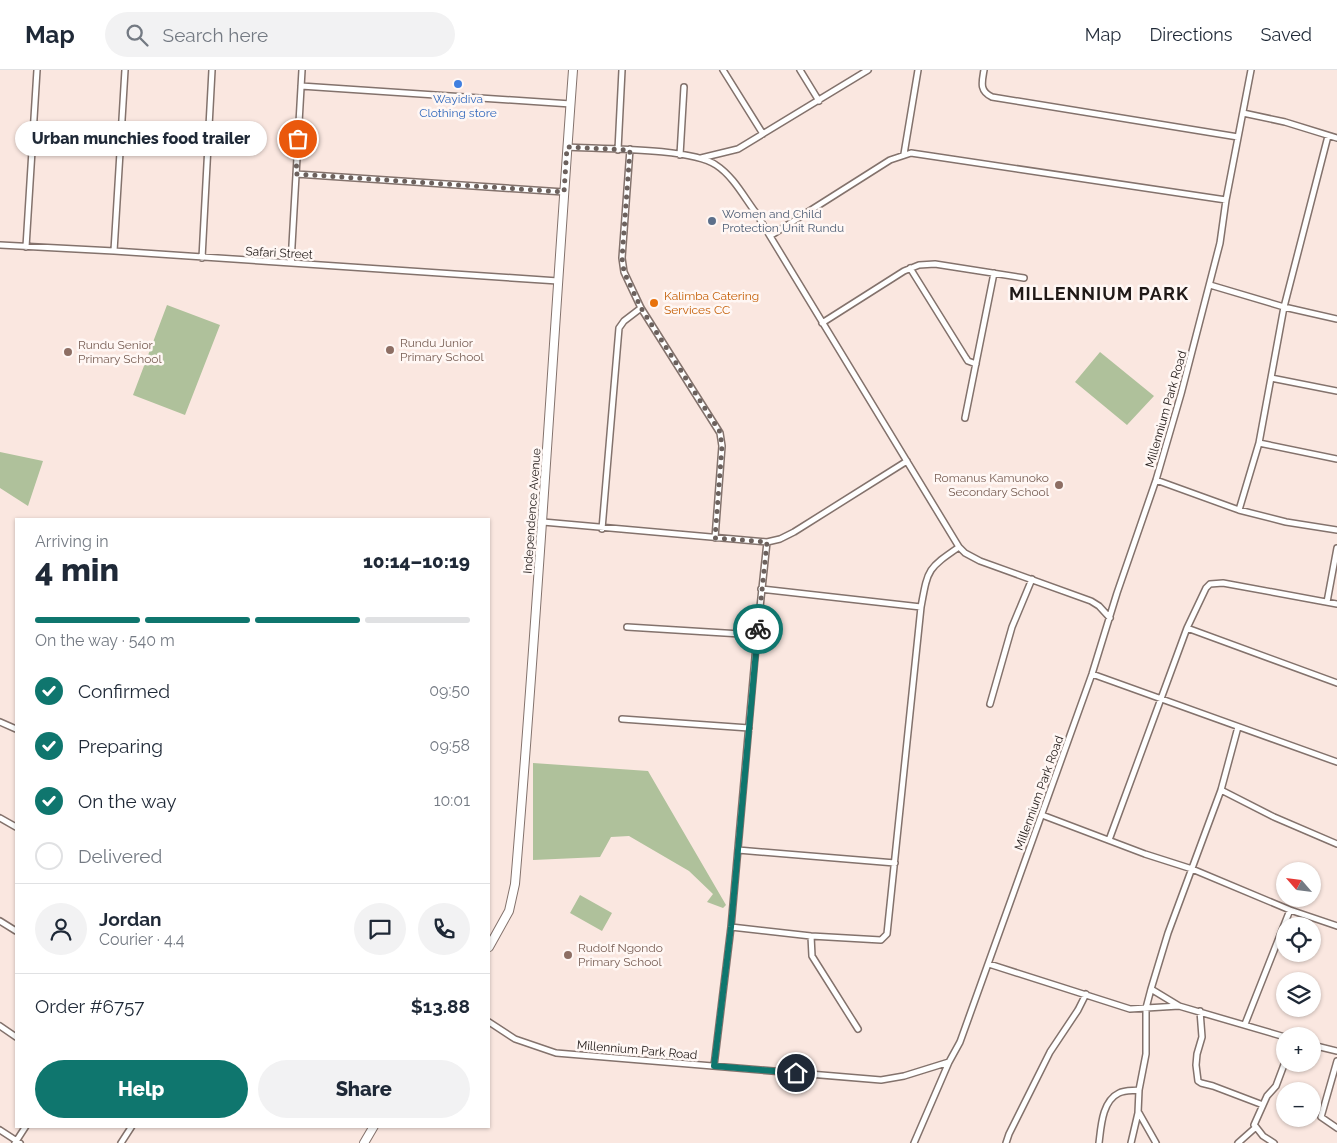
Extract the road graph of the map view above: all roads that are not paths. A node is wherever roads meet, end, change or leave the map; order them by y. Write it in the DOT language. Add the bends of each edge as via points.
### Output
graph roads {
  1 [pos="37,70"];
  2 [pos="125,70"];
  3 [pos="212,70"];
  4 [pos="302,70"];
  5 [pos="573,70"];
  6 [pos="622,70"];
  7 [pos="723,70"];
  8 [pos="800,70"];
  9 [pos="868,70"];
  10 [pos="918,70"];
  11 [pos="984,70"];
  12 [pos="1250,70"];
  13 [pos="301,86"];
  14 [pos="684,87"];
  15 [pos="819,101"];
  16 [pos="571,104"];
  17 [pos="1243,113"];
  18 [pos="763,134"];
  19 [pos="1328,136"];
  20 [pos="1238,137"];
  21 [pos="1337,138"];
  22 [pos="567,147"];
  23 [pos="618,150"];
  24 [pos="630,150"];
  25 [pos="904,154"];
  26 [pos="680,155"];
  27 [pos="700,158"];
  28 [pos="296,174"];
  29 [pos="564,192"];
  30 [pos="1226,200"];
  31 [pos="770,236"];
  32 [pos="0,245"];
  33 [pos="26,247"];
  34 [pos="114,251"];
  35 [pos="202,258"];
  36 [pos="291,263"];
  37 [pos="910,268"];
  38 [pos="994,273"];
  39 [pos="1024,278"];
  40 [pos="558,281"];
  41 [pos="1210,285"];
  42 [pos="1284,307"];
  43 [pos="641,308"];
  44 [pos="1337,319"];
  45 [pos="822,323"];
  46 [pos="976,364"];
  47 [pos="1271,378"];
  48 [pos="1337,391"];
  49 [pos="965,418"];
  50 [pos="1259,443"];
  51 [pos="1337,458"];
  52 [pos="906,461"];
  53 [pos="1156,480"];
  54 [pos="1239,510"];
  55 [pos="543,522"];
  56 [pos="602,529"];
  57 [pos="1337,530"];
  58 [pos="715,538"];
  59 [pos="767,542"];
  60 [pos="959,547"];
  61 [pos="1337,548"];
  62 [pos="1032,580"];
  63 [pos="761,589"];
  64 [pos="1327,602"];
  65 [pos="1337,604"];
  66 [pos="921,607"];
  67 [pos="1110,618"];
  68 [pos="627,627"];
  69 [pos="1188,628"];
  70 [pos="757,635"];
  71 [pos="1092,674"];
  72 [pos="1337,683"];
  73 [pos="1161,698"];
  74 [pos="990,704"];
  75 [pos="622,719"];
  76 [pos="0,722"];
  77 [pos="1238,727"];
  78 [pos="749,728"];
  79 [pos="15,729"];
  80 [pos="1337,762"];
  81 [pos="1221,790"];
  82 [pos="1042,815"];
  83 [pos="0,818"];
  84 [pos="15,826"];
  85 [pos="1109,840"];
  86 [pos="1337,844"];
  87 [pos="738,850"];
  88 [pos="895,863"];
  89 [pos="1192,870"];
  90 [pos="1290,910"];
  91 [pos="0,921"];
  92 [pos="1337,926"];
  93 [pos="731,927"];
  94 [pos="15,930"];
  95 [pos="811,936"];
  96 [pos="490,945"];
  97 [pos="989,964"];
  98 [pos="1151,989"];
  99 [pos="1086,994"];
  100 [pos="1179,1006"];
  101 [pos="1146,1008"];
  102 [pos="1200,1011"];
  103 [pos="490,1023"];
  104 [pos="1245,1024"];
  105 [pos="0,1026"];
  106 [pos="858,1029"];
  107 [pos="1276,1034"];
  108 [pos="15,1035"];
  109 [pos="1321,1048"];
  110 [pos="1337,1052"];
  111 [pos="1337,1061"];
  112 [pos="949,1062"];
  113 [pos="714,1066"];
  114 [pos="1281,1072"];
  115 [pos="1139,1090"];
  116 [pos="1263,1105"];
  117 [pos="1138,1113"];
  118 [pos="1256,1127"];
  119 [pos="25,1128"];
  120 [pos="131,1128"];
  121 [pos="373,1128"];
  122 [pos="1337,1128"];
  123 [pos="0,1130"];
  124 [pos="17,1142"];
  125 [pos="121,1143"];
  126 [pos="364,1143"];
  127 [pos="914,1143"];
  128 [pos="1006,1143"];
  129 [pos="1099,1143"];
  130 [pos="1131,1143"];
  131 [pos="1156,1143"];
  132 [pos="1238,1143"];
  133 [pos="1274,1143"];
  1 -- 33 [label="street"];
  2 -- 34 [label="street"];
  3 -- 35 [label="street"];
  4 -- 13 [label="street"];
  5 -- 16 [label="street, Independence Avenue"];
  6 -- 23 [label="street"];
  7 -- 18 [label="street"];
  8 -- 15 [label="street"];
  9 -- 15 [label="street"];
  10 -- 25 [label="street"];
  11 -- 20 [label="street" via="983,91 992,96"];
  12 -- 17 [label="street, Millennium Park Road"];
  13 -- 16 [label="street"];
  13 -- 28 [label="street"];
  14 -- 26 [label="street"];
  15 -- 18 [label="street"];
  16 -- 22 [label="street, Independence Avenue"];
  17 -- 19 [label="street"];
  17 -- 20 [label="street, Millennium Park Road"];
  18 -- 27 [label="street" via="738,149"];
  19 -- 21 [label="street"];
  19 -- 42 [label="street"];
  20 -- 30 [label="street, Millennium Park Road"];
  22 -- 23 [label="street"];
  22 -- 29 [label="street, Independence Avenue"];
  23 -- 24 [label="street"];
  24 -- 26 [label="street"];
  24 -- 43 [label="street" via="623,264"];
  25 -- 30 [label="street" via="918,153"];
  25 -- 31 [label="street"];
  26 -- 27 [label="street"];
  27 -- 31 [label="street" via="716,164 728,176"];
  28 -- 29 [label="street"];
  28 -- 36 [label="street"];
  29 -- 40 [label="street, Independence Avenue"];
  30 -- 41 [label="street, Millennium Park Road"];
  31 -- 45 [label="street"];
  32 -- 33 [label="street, Safari Street"];
  33 -- 34 [label="street, Safari Street"];
  34 -- 35 [label="street, Safari Street"];
  35 -- 36 [label="street, Safari Street"];
  36 -- 40 [label="street, Safari Street"];
  37 -- 38 [label="street" via="935,264"];
  37 -- 45 [label="street"];
  37 -- 46 [label="street" via="968,361"];
  38 -- 39 [label="street"];
  38 -- 46 [label="street"];
  40 -- 55 [label="street, Independence Avenue"];
  41 -- 42 [label="street"];
  41 -- 53 [label="street, Millennium Park Road"];
  42 -- 44 [label="street"];
  42 -- 47 [label="street"];
  43 -- 56 [label="street" via="619,328"];
  43 -- 58 [label="street" via="715,422 722,439"];
  45 -- 52 [label="street"];
  46 -- 49 [label="street"];
  47 -- 48 [label="street"];
  47 -- 50 [label="street"];
  50 -- 51 [label="street"];
  50 -- 54 [label="street"];
  52 -- 59 [label="street" via="794,532"];
  52 -- 60 [label="street"];
  53 -- 54 [label="street"];
  53 -- 67 [label="street, Millennium Park Road"];
  54 -- 57 [label="street"];
  55 -- 56 [label="street"];
  55 -- 96 [label="street, Independence Avenue" via="515,884 509,911"];
  56 -- 58 [label="street"];
  58 -- 59 [label="street"];
  59 -- 63 [label="street"];
  60 -- 62 [label="street" via="972,557"];
  60 -- 66 [label="street" via="930,571"];
  61 -- 64 [label="street"];
  62 -- 67 [label="street" via="1091,601"];
  62 -- 74 [label="street" via="1012,627"];
  63 -- 66 [label="street"];
  63 -- 70 [label="street"];
  64 -- 65 [label="street"];
  64 -- 69 [label="street" via="1216,582 1206,588"];
  66 -- 88 [label="street"];
  67 -- 71 [label="street, Millennium Park Road"];
  68 -- 70 [label="street"];
  69 -- 72 [label="street"];
  69 -- 73 [label="street"];
  70 -- 78 [label="street"];
  71 -- 73 [label="street"];
  71 -- 82 [label="street, Millennium Park Road"];
  73 -- 77 [label="street"];
  73 -- 85 [label="street"];
  75 -- 78 [label="street"];
  76 -- 79 [label="street"];
  77 -- 80 [label="street"];
  77 -- 81 [label="street"];
  78 -- 87 [label="street"];
  81 -- 86 [label="street"];
  81 -- 89 [label="street"];
  82 -- 85 [label="street"];
  82 -- 97 [label="street, Millennium Park Road"];
  83 -- 84 [label="street"];
  85 -- 89 [label="street"];
  87 -- 88 [label="street"];
  87 -- 93 [label="street"];
  88 -- 95 [label="street" via="889,930 883,939"];
  89 -- 90 [label="street"];
  89 -- 98 [label="street"];
  90 -- 92 [label="street"];
  90 -- 104 [label="street"];
  91 -- 94 [label="street"];
  93 -- 95 [label="street"];
  93 -- 113 [label="street"];
  95 -- 106 [label="street" via="812,956"];
  97 -- 99 [label="street"];
  97 -- 112 [label="street, Millennium Park Road" via="960,1042"];
  98 -- 100 [label="street"];
  98 -- 101 [label="street"];
  99 -- 101 [label="street" via="1130,1009"];
  99 -- 128 [label="street" via="1050,1052"];
  100 -- 101 [label="street"];
  100 -- 102 [label="street"];
  101 -- 115 [label="street" via="1146,1054"];
  102 -- 104 [label="street"];
  102 -- 116 [label="street" via="1202,1037 1197,1054 1198,1081"];
  103 -- 113 [label="street, Millennium Park Road" via="514,1039 556,1053"];
  104 -- 107 [label="street"];
  105 -- 108 [label="street"];
  109 -- 110 [label="street"];
  111 -- 122 [label="street" via="1321,1117"];
  112 -- 113 [label="street, Millennium Park Road" via="881,1080"];
  112 -- 127 [label="street"];
  114 -- 116 [label="street"];
  115 -- 117 [label="street"];
  115 -- 129 [label="street" via="1123,1091 1115,1096 1104,1114"];
  116 -- 118 [label="street" via="1254,1125"];
  117 -- 130 [label="street"];
  117 -- 131 [label="street"];
  118 -- 132 [label="street"];
  118 -- 133 [label="street"];
  119 -- 124 [label="street"];
  120 -- 125 [label="street"];
  121 -- 126 [label="street"];
  123 -- 124 [label="street"];
}
